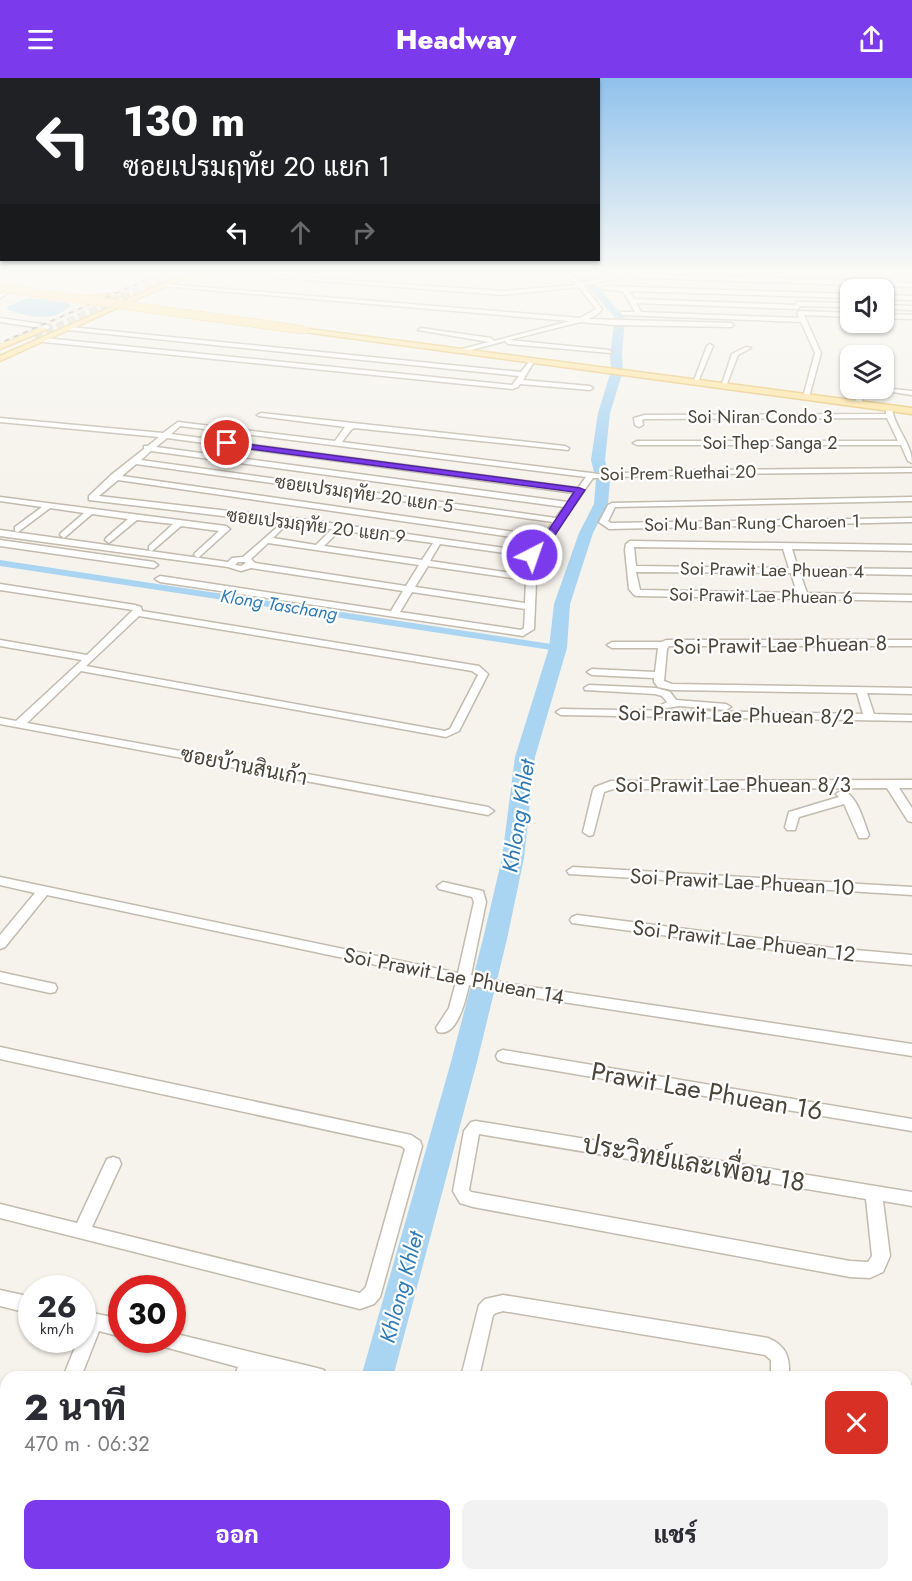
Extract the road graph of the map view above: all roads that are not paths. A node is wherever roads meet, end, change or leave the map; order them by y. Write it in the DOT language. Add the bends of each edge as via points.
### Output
graph roads {
  1 [pos="20,342"];
  2 [pos="29,342"];
  3 [pos="66,342"];
  4 [pos="82,342"];
  5 [pos="209,342"];
  6 [pos="399,342"];
  7 [pos="494,342"];
  8 [pos="511,342"];
  9 [pos="813,342"];
  10 [pos="78,344"];
  11 [pos="240,345"];
  12 [pos="710,346"];
  13 [pos="748,348"];
  14 [pos="464,350"];
  15 [pos="609,351"];
  16 [pos="0,353"];
  17 [pos="224,358"];
  18 [pos="532,360"];
  19 [pos="523,374"];
  20 [pos="695,382"];
  21 [pos="515,384"];
  22 [pos="723,386"];
  23 [pos="590,388"];
  24 [pos="894,391"];
  25 [pos="912,393"];
  26 [pos="806,397"];
  27 [pos="860,399"];
  28 [pos="858,404"];
  29 [pos="912,411"];
  30 [pos="889,412"];
  31 [pos="261,415"];
  32 [pos="0,420"];
  33 [pos="639,424"];
  34 [pos="354,426"];
  35 [pos="450,431"];
  36 [pos="465,431"];
  37 [pos="163,435"];
  38 [pos="912,438"];
  39 [pos="901,439"];
  40 [pos="637,443"];
  41 [pos="337,444"];
  42 [pos="147,448"];
  43 [pos="565,448"];
  44 [pos="381,450"];
  45 [pos="133,461"];
  46 [pos="912,461"];
  47 [pos="370,462"];
  48 [pos="912,470"];
  49 [pos="358,476"];
  50 [pos="599,476"];
  51 [pos="114,477"];
  52 [pos="580,490"];
  53 [pos="345,491"];
  54 [pos="912,499"];
  55 [pos="2,501"];
  56 [pos="744,502"];
  57 [pos="571,505"];
  58 [pos="47,507"];
  59 [pos="330,507"];
  60 [pos="89,512"];
  61 [pos="135,518"];
  62 [pos="235,519"];
  63 [pos="912,520"];
  64 [pos="560,521"];
  65 [pos="754,522"];
  66 [pos="179,523"];
  67 [pos="316,524"];
  68 [pos="282,525"];
  69 [pos="18,529"];
  70 [pos="226,529"];
  71 [pos="334,531"];
  72 [pos="0,533"];
  73 [pos="64,535"];
  74 [pos="386,539"];
  75 [pos="547,539"];
  76 [pos="109,540"];
  77 [pos="266,540"];
  78 [pos="0,543"];
  79 [pos="436,545"];
  80 [pos="787,547"];
  81 [pos="152,548"];
  82 [pos="317,548"];
  83 [pos="912,548"];
  84 [pos="484,553"];
  85 [pos="198,555"];
  86 [pos="374,556"];
  87 [pos="535,557"];
  88 [pos="246,564"];
  89 [pos="424,564"];
  90 [pos="154,565"];
  91 [pos="632,569"];
  92 [pos="795,570"];
  93 [pos="475,571"];
  94 [pos="912,572"];
  95 [pos="529,578"];
  96 [pos="160,579"];
  97 [pos="0,587"];
  98 [pos="409,589"];
  99 [pos="223,590"];
  100 [pos="803,596"];
  101 [pos="912,598"];
  102 [pos="531,607"];
  103 [pos="137,613"];
  104 [pos="393,615"];
  105 [pos="0,643"];
  106 [pos="912,643"];
  107 [pos="612,645"];
  108 [pos="663,645"];
  109 [pos="89,658"];
  110 [pos="80,668"];
  111 [pos="592,672"];
  112 [pos="660,675"];
  113 [pos="589,688"];
  114 [pos="861,690"];
  115 [pos="912,691"];
  116 [pos="673,703"];
  117 [pos="561,712"];
  118 [pos="664,714"];
  119 [pos="737,715"];
  120 [pos="870,718"];
  121 [pos="912,718"];
  122 [pos="0,721"];
  123 [pos="19,724"];
  124 [pos="836,784"];
  125 [pos="891,784"];
  126 [pos="912,784"];
  127 [pos="846,799"];
  128 [pos="488,811"];
  129 [pos="912,818"];
  130 [pos="791,827"];
  131 [pos="589,832"];
  132 [pos="863,835"];
  133 [pos="573,871"];
  134 [pos="0,881"];
  135 [pos="442,886"];
  136 [pos="44,891"];
  137 [pos="912,891"];
  138 [pos="577,920"];
  139 [pos="0,944"];
  140 [pos="912,960"];
  141 [pos="0,976"];
  142 [pos="464,980"];
  143 [pos="50,988"];
  144 [pos="443,1028"];
  145 [pos="912,1050"];
  146 [pos="0,1053"];
  147 [pos="503,1056"];
  148 [pos="912,1125"];
  149 [pos="113,1164"];
  150 [pos="874,1193"];
  151 [pos="912,1199"];
  152 [pos="0,1211"];
  153 [pos="82,1232"];
  154 [pos="0,1298"];
  155 [pos="18,1302"];
  156 [pos="186,1347"];
  157 [pos="79,1353"];
  158 [pos="247,1369"];
  159 [pos="74,1371"];
  160 [pos="264,1371"];
  161 [pos="471,1371"];
  162 [pos="780,1371"];
  1 -- 16 [label="main road"];
  2 -- 16 [label="main road"];
  3 -- 10 [label="street"];
  4 -- 10 [label="street"];
  5 -- 11 [label="street"];
  6 -- 14 [label="main road"];
  7 -- 14 [label="street"];
  8 -- 15 [label="street"];
  9 -- 26 [label="street" via="818,353"];
  10 -- 17 [label="street"];
  11 -- 17 [label="street"];
  11 -- 19 [label="street"];
  12 -- 20 [label="street"];
  13 -- 22 [label="street" via="735,354"];
  14 -- 18 [label="main road"];
  17 -- 21 [label="street"];
  18 -- 19 [label="street"];
  18 -- 20 [label="main road"];
  19 -- 21 [label="street"];
  20 -- 22 [label="main road"];
  21 -- 23 [label="street"];
  22 -- 26 [label="main road"];
  24 -- 25 [label="street"];
  26 -- 28 [label="main road"];
  27 -- 28 [label="street"];
  28 -- 30 [label="main road"];
  29 -- 30 [label="main road"];
  30 -- 33 [label="street, Soi Niran Condo 3" via="645,417 638,418"];
  30 -- 39 [label="street"];
  31 -- 34 [label="street"];
  32 -- 37 [label="street"];
  34 -- 35 [label="street"];
  34 -- 41 [label="street"];
  35 -- 36 [label="street"];
  35 -- 43 [label="street"];
  37 -- 41 [label="street, Soi Prem Ruethai 20" via="179,424"];
  37 -- 42 [label="street"];
  37 -- 47 [label="street"];
  38 -- 39 [label="street, Soi Thep Sanga 2"];
  39 -- 40 [label="street, Soi Thep Sanga 2"];
  39 -- 46 [label="street"];
  41 -- 44 [label="street, Soi Prem Ruethai 20"];
  42 -- 45 [label="street"];
  42 -- 49 [label="street"];
  44 -- 47 [label="street"];
  44 -- 50 [label="street, Soi Prem Ruethai 20" via="484,458"];
  45 -- 51 [label="street"];
  45 -- 53 [label="street, ซอยเปรมฤทัย 20 แยก 5"];
  47 -- 49 [label="street"];
  47 -- 52 [label="street"];
  48 -- 50 [label="street, Soi Prem Ruethai 20"];
  49 -- 53 [label="street"];
  49 -- 57 [label="street"];
  50 -- 52 [label="street"];
  51 -- 59 [label="street"];
  51 -- 67 [label="street, ซอยเปรมฤทัย 20 แยก 9" via="95,499"];
  52 -- 57 [label="street"];
  53 -- 59 [label="street"];
  53 -- 64 [label="street, ซอยเปรมฤทัย 20 แยก 5"];
  54 -- 56 [label="street"];
  55 -- 58 [label="street"];
  56 -- 65 [label="street"];
  56 -- 65 [label="street, Soi Mu Ban Rung Charoen 1" via="612,505 603,524"];
  57 -- 64 [label="street"];
  58 -- 60 [label="street"];
  58 -- 69 [label="street"];
  59 -- 67 [label="street"];
  59 -- 75 [label="street"];
  60 -- 61 [label="street"];
  60 -- 73 [label="street"];
  61 -- 66 [label="street"];
  61 -- 76 [label="street"];
  62 -- 70 [label="street"];
  63 -- 65 [label="street, Soi Mu Ban Rung Charoen 1"];
  64 -- 75 [label="street"];
  66 -- 70 [label="street"];
  66 -- 81 [label="street"];
  67 -- 87 [label="street, ซอยเปรมฤทัย 20 แยก 9"];
  68 -- 77 [label="street"];
  70 -- 85 [label="street"];
  71 -- 82 [label="street"];
  72 -- 88 [label="street"];
  74 -- 86 [label="street"];
  75 -- 87 [label="street"];
  77 -- 82 [label="street"];
  77 -- 88 [label="street"];
  78 -- 90 [label="street"];
  79 -- 89 [label="street"];
  80 -- 83 [label="street"];
  80 -- 91 [label="street" via="632,544 628,550"];
  80 -- 92 [label="street"];
  82 -- 86 [label="street"];
  84 -- 93 [label="street"];
  86 -- 89 [label="street"];
  87 -- 95 [label="street"];
  88 -- 98 [label="street"];
  88 -- 99 [label="street"];
  89 -- 93 [label="street"];
  89 -- 98 [label="street"];
  91 -- 92 [label="street, Soi Prawit Lae Phuean 4"];
  91 -- 100 [label="street, Soi Prawit Lae Phuean 6" via="637,594"];
  92 -- 94 [label="street, Soi Prawit Lae Phuean 4"];
  92 -- 100 [label="street"];
  93 -- 95 [label="street"];
  95 -- 102 [label="street"];
  96 -- 99 [label="street"];
  97 -- 103 [label="street" via="135,608"];
  98 -- 102 [label="street"];
  98 -- 104 [label="street"];
  99 -- 104 [label="street"];
  100 -- 101 [label="street, Soi Prawit Lae Phuean 6"];
  102 -- 104 [label="street" via="529,629 523,633"];
  103 -- 109 [label="street"];
  103 -- 110 [label="street" via="475,668 483,674 454,731 446,734"];
  105 -- 109 [label="street"];
  106 -- 108 [label="street, Soi Prawit Lae Phuean 8"];
  107 -- 108 [label="street"];
  108 -- 112 [label="street, Soi Prawit Lae Phuean 8"];
  109 -- 110 [label="street"];
  110 -- 123 [label="street"];
  111 -- 112 [label="street"];
  112 -- 114 [label="street" via="662,685 672,687"];
  113 -- 116 [label="street" via="657,691"];
  114 -- 115 [label="street"];
  114 -- 120 [label="street"];
  116 -- 118 [label="street" via="664,707"];
  116 -- 119 [label="street" via="726,707"];
  117 -- 118 [label="street, Soi Prawit Lae Phuean 8/2"];
  118 -- 119 [label="street, Soi Prawit Lae Phuean 8/2"];
  119 -- 120 [label="street, Soi Prawit Lae Phuean 8/2"];
  120 -- 121 [label="street, Soi Prawit Lae Phuean 8/2"];
  122 -- 123 [label="street, ซอยบ้านสินเก้า"];
  123 -- 128 [label="street, ซอยบ้านสินเก้า"];
  124 -- 125 [label="street, Soi Prawit Lae Phuean 8/3"];
  124 -- 127 [label="street"];
  124 -- 131 [label="street, Soi Prawit Lae Phuean 8/3" via="605,786 598,793"];
  125 -- 126 [label="street, Soi Prawit Lae Phuean 8/3"];
  125 -- 129 [label="street"];
  127 -- 130 [label="street" via="793,815"];
  127 -- 132 [label="street"];
  133 -- 137 [label="street, Soi Prawit Lae Phuean 10"];
  134 -- 136 [label="street, Soi Prawit Lae Phuean 14"];
  135 -- 142 [label="street" via="472,892 480,898"];
  136 -- 139 [label="street"];
  136 -- 142 [label="street, Soi Prawit Lae Phuean 14"];
  138 -- 140 [label="street, Soi Prawit Lae Phuean 12"];
  141 -- 143 [label="street"];
  142 -- 144 [label="street" via="456,1010"];
  142 -- 145 [label="street, Soi Prawit Lae Phuean 14"];
  146 -- 153 [label="street" via="405,1140 414,1146 374,1291 360,1301"];
  147 -- 148 [label="street, Prawit Lae Phuean 16"];
  149 -- 153 [label="street"];
  150 -- 150 [label="street, ประวิทย์และเพื่อน 18" via="881,1256 877,1266 870,1270 466,1198 461,1191 476,1127"];
  150 -- 151 [label="street, ประวิทย์และเพื่อน 18"];
  152 -- 153 [label="street"];
  154 -- 155 [label="street"];
  156 -- 158 [label="street"];
  157 -- 159 [label="street"];
  158 -- 160 [label="street"];
  161 -- 162 [label="street" via="484,1311 503,1303 768,1347 781,1357"];
}
